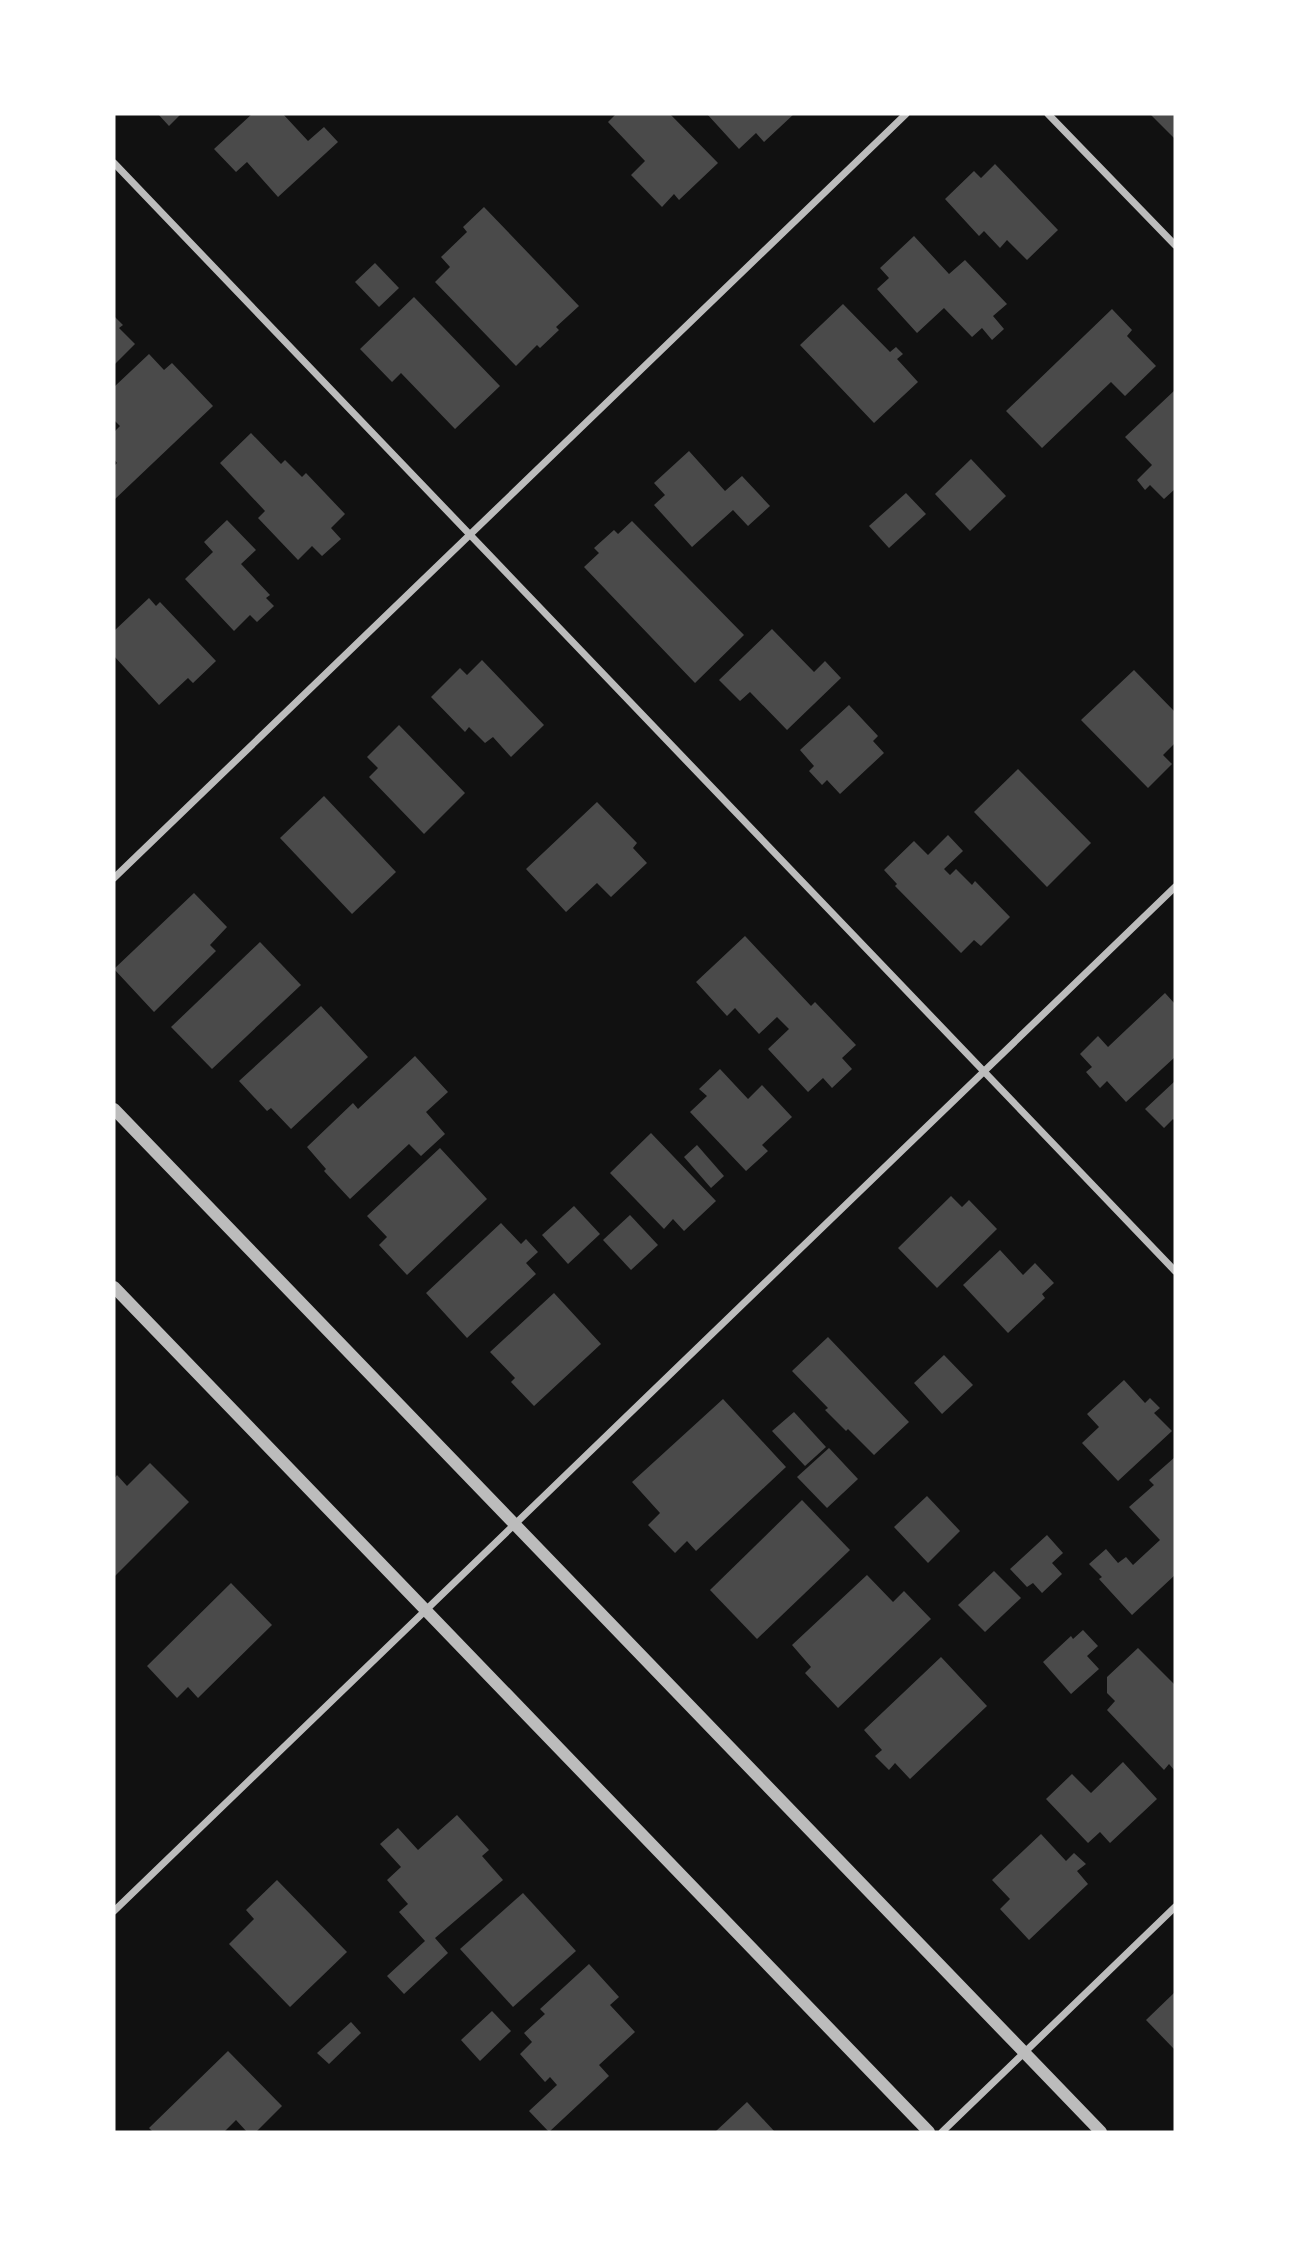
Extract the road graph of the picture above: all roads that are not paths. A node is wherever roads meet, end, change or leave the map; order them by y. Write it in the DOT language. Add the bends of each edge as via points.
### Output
graph roads {
  1 [pos="906,114"];
  2 [pos="1048,114"];
  3 [pos="114,163"];
  4 [pos="1175,245"];
  5 [pos="470,535"];
  6 [pos="114,878"];
  7 [pos="1175,887"];
  8 [pos="984,1072"];
  9 [pos="114,1109"];
  10 [pos="1175,1271"];
  11 [pos="114,1287"];
  12 [pos="514,1524"];
  13 [pos="426,1610"];
  14 [pos="1175,1907"];
  15 [pos="114,1911"];
  16 [pos="1024,2052"];
  17 [pos="929,2132"];
  18 [pos="942,2132"];
  19 [pos="1101,2132"];
  1 -- 5 [label="street"];
  2 -- 4 [label="street"];
  3 -- 5 [label="street"];
  5 -- 6 [label="street"];
  5 -- 8 [label="street"];
  7 -- 8 [label="street"];
  8 -- 10 [label="street"];
  8 -- 12 [label="street"];
  9 -- 12 [label="street"];
  11 -- 13 [label="street"];
  12 -- 13 [label="street"];
  12 -- 16 [label="street"];
  13 -- 15 [label="street"];
  13 -- 17 [label="street"];
  14 -- 16 [label="street"];
  16 -- 18 [label="street"];
  16 -- 19 [label="street"];
}
